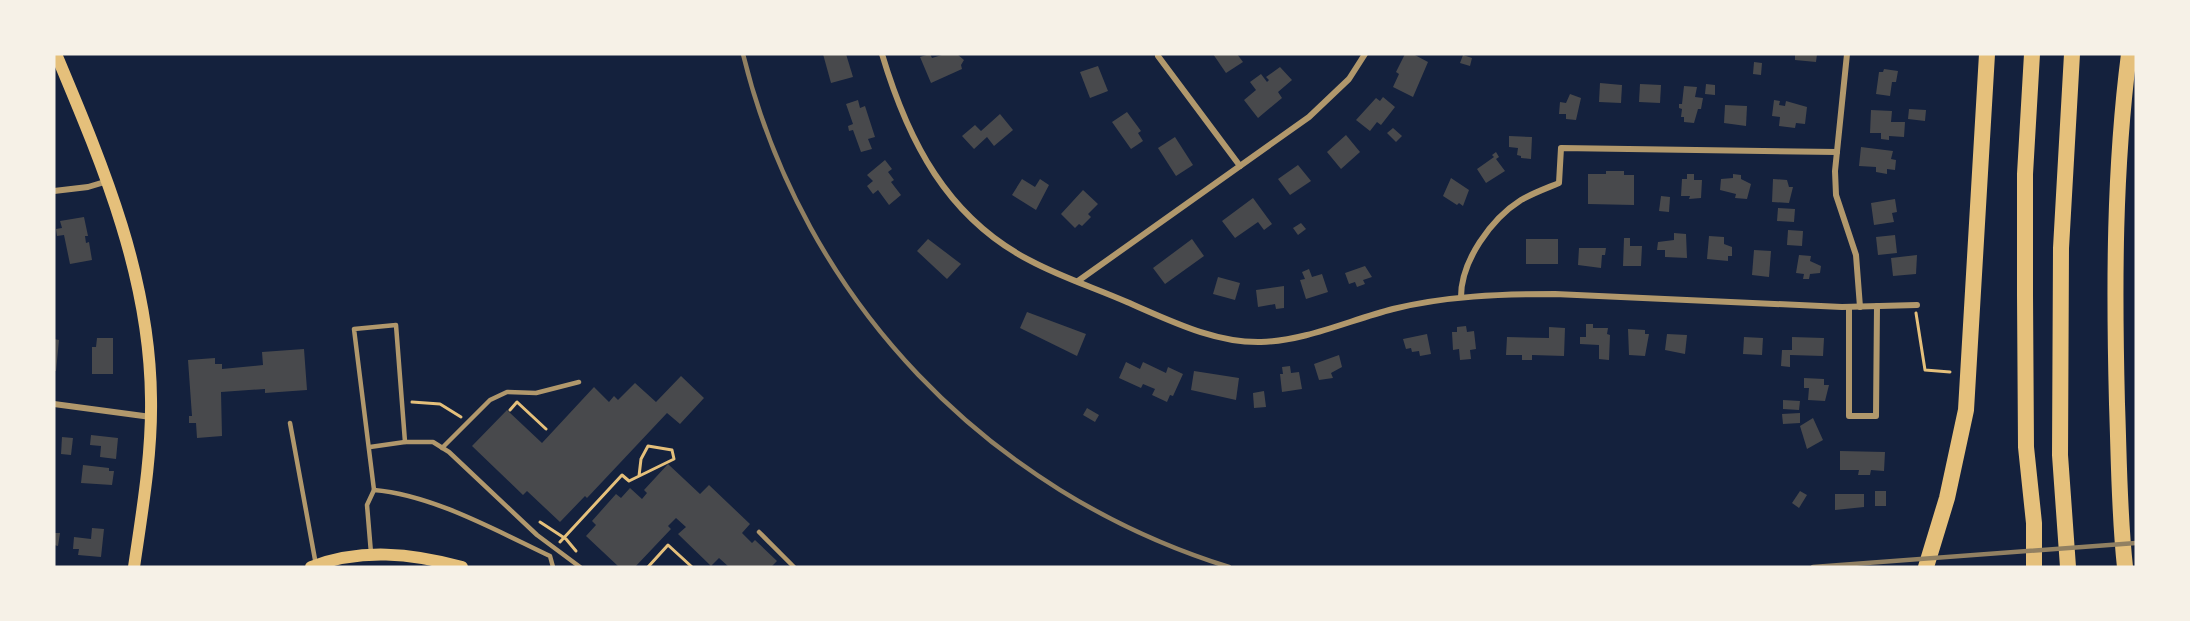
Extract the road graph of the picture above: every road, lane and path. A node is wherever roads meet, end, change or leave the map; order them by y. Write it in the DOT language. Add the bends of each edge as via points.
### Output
graph roads {
  1 [pos="56,54"];
  2 [pos="882,54"];
  3 [pos="1365,54"];
  4 [pos="1847,54"];
  5 [pos="1987,54"];
  6 [pos="2032,54"];
  7 [pos="2072,54"];
  8 [pos="2129,54"];
  9 [pos="1158,56"];
  10 [pos="1837,152"];
  11 [pos="1240,166"];
  12 [pos="108,181"];
  13 [pos="54,191"];
  14 [pos="1078,281"];
  15 [pos="1461,297"];
  16 [pos="1917,305"];
  17 [pos="1877,306"];
  18 [pos="1848,307"];
  19 [pos="1860,307"];
  20 [pos="1950,372"];
  21 [pos="579,382"];
  22 [pos="402,402"];
  23 [pos="54,404"];
  24 [pos="510,410"];
  25 [pos="151,417"];
  26 [pos="290,423"];
  27 [pos="466,423"];
  28 [pos="546,429"];
  29 [pos="405,442"];
  30 [pos="370,447"];
  31 [pos="442,448"];
  32 [pos="639,476"];
  33 [pos="374,490"];
  34 [pos="536,519"];
  35 [pos="759,532"];
  36 [pos="564,538"];
  37 [pos="555,548"];
  38 [pos="371,554"];
  39 [pos="579,554"];
  40 [pos="313,566"];
  41 [pos="134,567"];
  42 [pos="462,567"];
  43 [pos="553,567"];
  44 [pos="580,567"];
  45 [pos="648,567"];
  46 [pos="692,567"];
  47 [pos="794,567"];
  48 [pos="1926,567"];
  49 [pos="2034,567"];
  50 [pos="2068,567"];
  51 [pos="2125,567"];
  1 -- 12 [label="main road"];
  2 -- 14 [label="street" via="912,138 956,204 975,225 1003,245"];
  3 -- 11 [label="street" via="1331,98"];
  4 -- 10 [label="street"];
  5 -- 48 [label="highway" via="1966,410 1947,498"];
  6 -- 49 [label="highway" via="2025,174 2025,295 2026,447"];
  7 -- 50 [label="highway" via="2061,248 2060,455"];
  8 -- 51 [label="highway" via="2114,270 2120,515"];
  9 -- 11 [label="street"];
  10 -- 15 [label="street" via="1561,148 1559,183 1521,201 1496,223 1473,257"];
  10 -- 19 [label="street" via="1836,195 1856,255"];
  11 -- 14 [label="street"];
  12 -- 13 [label="street"];
  12 -- 25 [label="main road" via="141,294"];
  14 -- 15 [label="street" via="1191,329 1258,342 1300,335 1393,309"];
  15 -- 18 [label="street" via="1555,294"];
  16 -- 17 [label="street"];
  16 -- 20 [label="path" via="1917,334 1925,370"];
  17 -- 18 [label="street" via="1876,416 1849,416"];
  17 -- 19 [label="street"];
  18 -- 19 [label="street"];
  21 -- 27 [label="lane" via="536,393 507,392 490,400"];
  22 -- 27 [label="path" via="440,404"];
  22 -- 29 [label="lane"];
  22 -- 30 [label="lane" via="396,325 354,329"];
  23 -- 25 [label="street"];
  24 -- 28 [label="path" via="517,402"];
  25 -- 41 [label="main road"];
  26 -- 40 [label="lane"];
  27 -- 31 [label="lane"];
  29 -- 30 [label="lane"];
  29 -- 31 [label="lane" via="433,442"];
  30 -- 33 [label="lane"];
  31 -- 37 [label="lane"];
  32 -- 32 [label="path" via="674,459 672,450 648,447 641,459"];
  32 -- 36 [label="path" via="629,481 622,475"];
  33 -- 38 [label="lane" via="367,505"];
  33 -- 43 [label="lane" via="394,492 473,519 550,556"];
  34 -- 36 [label="path"];
  35 -- 47 [label="lane"];
  36 -- 37 [label="path"];
  36 -- 39 [label="path"];
  37 -- 44 [label="lane"];
  38 -- 40 [label="main road" via="346,556"];
  38 -- 42 [label="main road" via="414,557"];
  45 -- 46 [label="path" via="668,545"];
}
